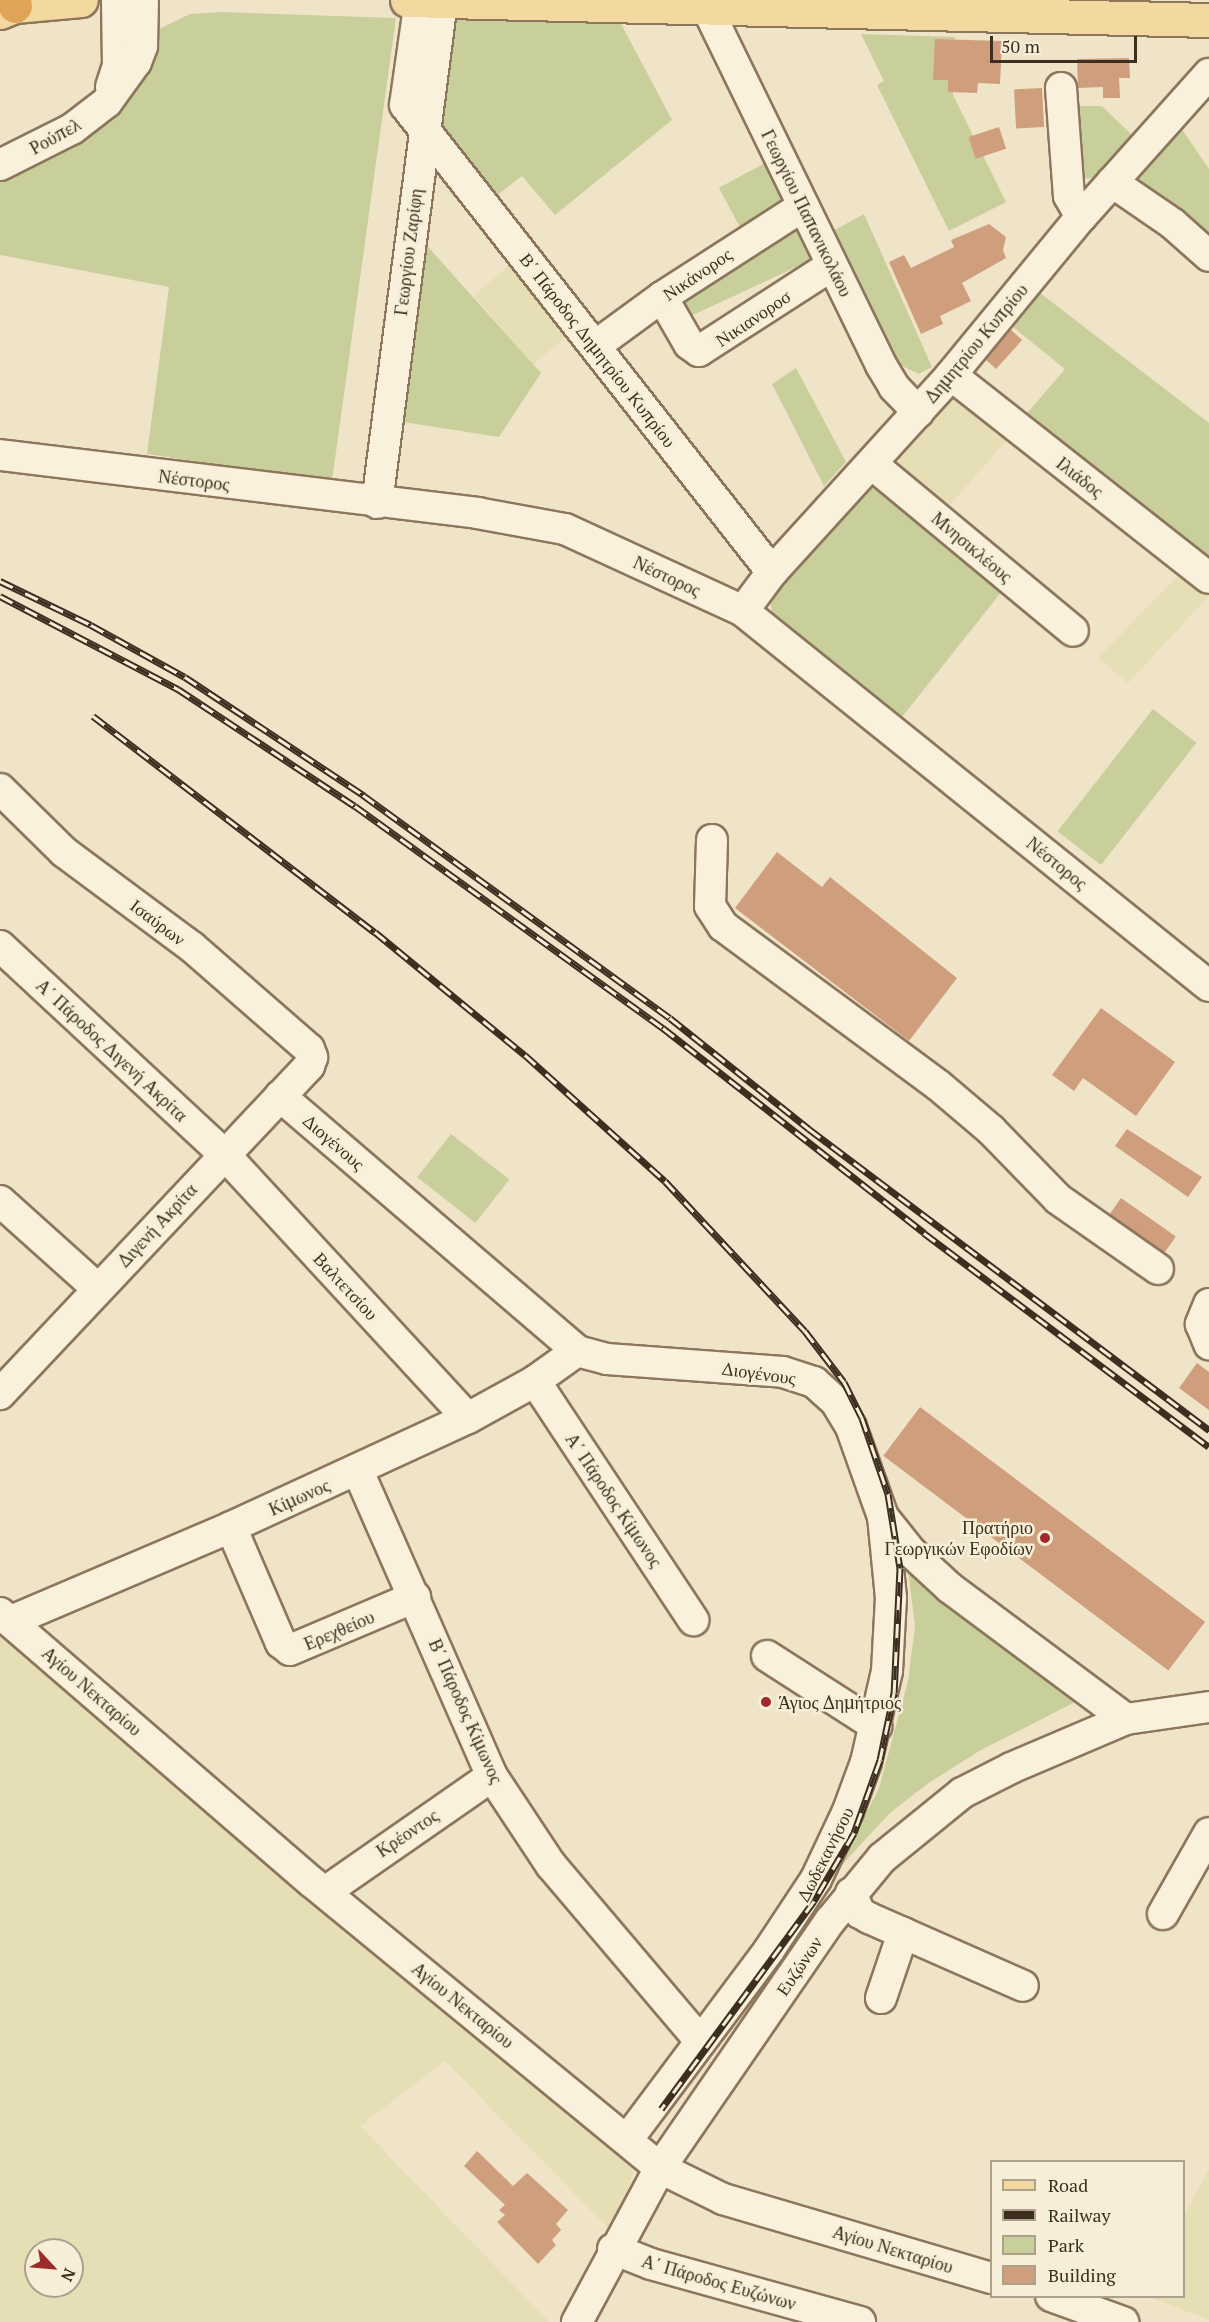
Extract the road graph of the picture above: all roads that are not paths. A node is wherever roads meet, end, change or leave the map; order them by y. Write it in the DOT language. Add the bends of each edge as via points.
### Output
graph roads {
  1 [pos="81,0"];
  2 [pos="117,0"];
  3 [pos="143,0"];
  4 [pos="407,0"];
  5 [pos="420,0"];
  6 [pos="442,1"];
  7 [pos="10,6"];
  8 [pos="1015,6"];
  9 [pos="707,8"];
  10 [pos="1115,9"];
  11 [pos="1209,20"];
  12 [pos="1209,74"];
  13 [pos="1061,88"];
  14 [pos="107,102"];
  15 [pos="414,116"];
  16 [pos="0,165"];
  17 [pos="1112,182"];
  18 [pos="803,206"];
  19 [pos="1082,217"];
  20 [pos="1209,256"];
  21 [pos="831,266"];
  22 [pos="662,297"];
  23 [pos="595,346"];
  24 [pos="951,375"];
  25 [pos="918,412"];
  26 [pos="0,455"];
  27 [pos="872,464"];
  28 [pos="376,503"];
  29 [pos="772,572"];
  30 [pos="1209,578"];
  31 [pos="743,611"];
  32 [pos="1073,631"];
  33 [pos="0,789"];
  34 [pos="712,840"];
  35 [pos="0,946"];
  36 [pos="1209,986"];
  37 [pos="312,1057"];
  38 [pos="280,1096"];
  39 [pos="224,1154"];
  40 [pos="0,1201"];
  41 [pos="1158,1269"];
  42 [pos="98,1288"];
  43 [pos="1209,1304"];
  44 [pos="1209,1344"];
  45 [pos="577,1351"];
  46 [pos="535,1381"];
  47 [pos="0,1394"];
  48 [pos="468,1418"];
  49 [pos="358,1471"];
  50 [pos="884,1517"];
  51 [pos="231,1527"];
  52 [pos="415,1597"];
  53 [pos="5,1617"];
  54 [pos="693,1620"];
  55 [pos="766,1656"];
  56 [pos="1209,1707"];
  57 [pos="1126,1719"];
  58 [pos="876,1726"];
  59 [pos="492,1776"];
  60 [pos="1209,1833"];
  61 [pos="325,1892"];
  62 [pos="851,1893"];
  63 [pos="1162,1914"];
  64 [pos="903,1933"];
  65 [pos="1023,1986"];
  66 [pos="881,1998"];
  67 [pos="700,2042"];
  68 [pos="627,2140"];
  69 [pos="660,2168"];
  70 [pos="613,2248"];
  71 [pos="990,2277"];
  72 [pos="1057,2298"];
  73 [pos="577,2322"];
  74 [pos="860,2322"];
  75 [pos="1123,2322"];
  1 -- 7 [label="main road"];
  2 -- 14 [label="street" via="118,65"];
  3 -- 14 [label="street, Ρούπελ" via="142,46 136,62"];
  4 -- 5 [label="main road"];
  5 -- 6 [label="main road"];
  5 -- 15 [label="street, Γεωργίου Ζαρίφη"];
  6 -- 9 [label="main road"];
  6 -- 15 [label="street, Γεωργίου Ζαρίφη"];
  8 -- 9 [label="main road"];
  8 -- 10 [label="main road"];
  9 -- 18 [label="street, Γεωργίου Παπανικολάου"];
  10 -- 11 [label="main road"];
  12 -- 17 [label="street, Δημητρίου Κυπρίου"];
  13 -- 19 [label="street" via="1069,196"];
  14 -- 16 [label="street, Ρούπελ" via="72,129"];
  15 -- 23 [label="street, Β΄ Πάροδος Δημητρίου Κυπρίου"];
  15 -- 28 [label="street, Γεωργίου Ζαρίφη"];
  17 -- 19 [label="street, Δημητρίου Κυπρίου"];
  17 -- 20 [label="street" via="1173,224"];
  18 -- 21 [label="street, Γεωργίου Παπανικολάου"];
  18 -- 22 [label="street, Νικάνορος"];
  19 -- 24 [label="street, Δημητρίου Κυπρίου"];
  21 -- 22 [label="street, Νικιανοροσ" via="699,351 689,344"];
  21 -- 25 [label="street, Γεωργίου Παπανικολάου" via="894,387"];
  22 -- 23 [label="street, Νικάνορος"];
  23 -- 29 [label="street, Β΄ Πάροδος Δημητρίου Κυπρίου"];
  24 -- 25 [label="street, Δημητρίου Κυπρίου"];
  24 -- 30 [label="street, Ιλιάδος"];
  25 -- 27 [label="street, Δημητρίου Κυπρίου"];
  26 -- 28 [label="street, Νέστορος"];
  27 -- 29 [label="street, Δημητρίου Κυπρίου"];
  27 -- 32 [label="street, Μνησικλέους"];
  28 -- 31 [label="street, Νέστορος" via="477,513 565,529"];
  29 -- 31 [label="street, Δημητρίου Κυπρίου"];
  31 -- 36 [label="street, Νέστορος"];
  33 -- 37 [label="street, Ισαύρων" via="64,852 192,947 309,1049"];
  34 -- 41 [label="street" via="710,906 723,926 938,1085 991,1130 1058,1199"];
  35 -- 39 [label="street, Α΄ Πάροδος Διγενή Ακρίτα"];
  37 -- 38 [label="street, Διγενή Ακρίτα" via="309,1066"];
  38 -- 39 [label="street, Διγενή Ακρίτα"];
  38 -- 45 [label="street, Διογένους"];
  39 -- 42 [label="street, Διγενή Ακρίτα"];
  39 -- 48 [label="street, Βαλτετσίου"];
  40 -- 42 [label="street"];
  42 -- 47 [label="street, Διγενή Ακρίτα"];
  43 -- 44 [label="street" via="1201,1324"];
  45 -- 46 [label="street, Κίμωνος"];
  45 -- 50 [label="street, Διογένους" via="607,1359 783,1372 813,1382 836,1402 851,1427"];
  46 -- 48 [label="street, Κίμωνος"];
  46 -- 54 [label="street, Α΄ Πάροδος Κίμωνος"];
  48 -- 49 [label="street, Κίμωνος"];
  49 -- 51 [label="street, Κίμωνος"];
  49 -- 52 [label="street, Β΄ Πάροδος Κίμωνος"];
  50 -- 57 [label="street, Διογένους" via="911,1551 950,1587"];
  50 -- 58 [label="street, Δωδεκανήσου" via="891,1598 887,1671"];
  51 -- 52 [label="street, Ερεχθείου" via="281,1643 290,1650"];
  51 -- 53 [label="street, Κίμωνος"];
  52 -- 59 [label="street, Β΄ Πάροδος Κίμωνος"];
  53 -- 61 [label="street, Αγίου Νεκταρίου"];
  55 -- 58 [label="street"];
  56 -- 57 [label="street"];
  57 -- 62 [label="street, Ευζώνων" via="962,1793 912,1830"];
  58 -- 67 [label="street, Δωδεκανήσου" via="848,1811 816,1879"];
  59 -- 61 [label="street, Κρέοντος"];
  59 -- 67 [label="street, Β΄ Πάροδος Κίμωνος" via="551,1865"];
  60 -- 63 [label="street"];
  61 -- 68 [label="street, Αγίου Νεκταρίου"];
  62 -- 64 [label="street" via="860,1913"];
  62 -- 69 [label="street, Ευζώνων"];
  64 -- 65 [label="street"];
  64 -- 66 [label="street"];
  67 -- 68 [label="street, Δωδεκανήσου"];
  68 -- 69 [label="street, Αγίου Νεκταρίου"];
  69 -- 70 [label="street, Ευζώνων"];
  69 -- 71 [label="street, Αγίου Νεκταρίου" via="723,2199"];
  70 -- 73 [label="street, Ευζώνων"];
  70 -- 74 [label="street, Α΄ Πάροδος Ευζώνων" via="651,2264"];
  72 -- 75 [label="street"];
}
